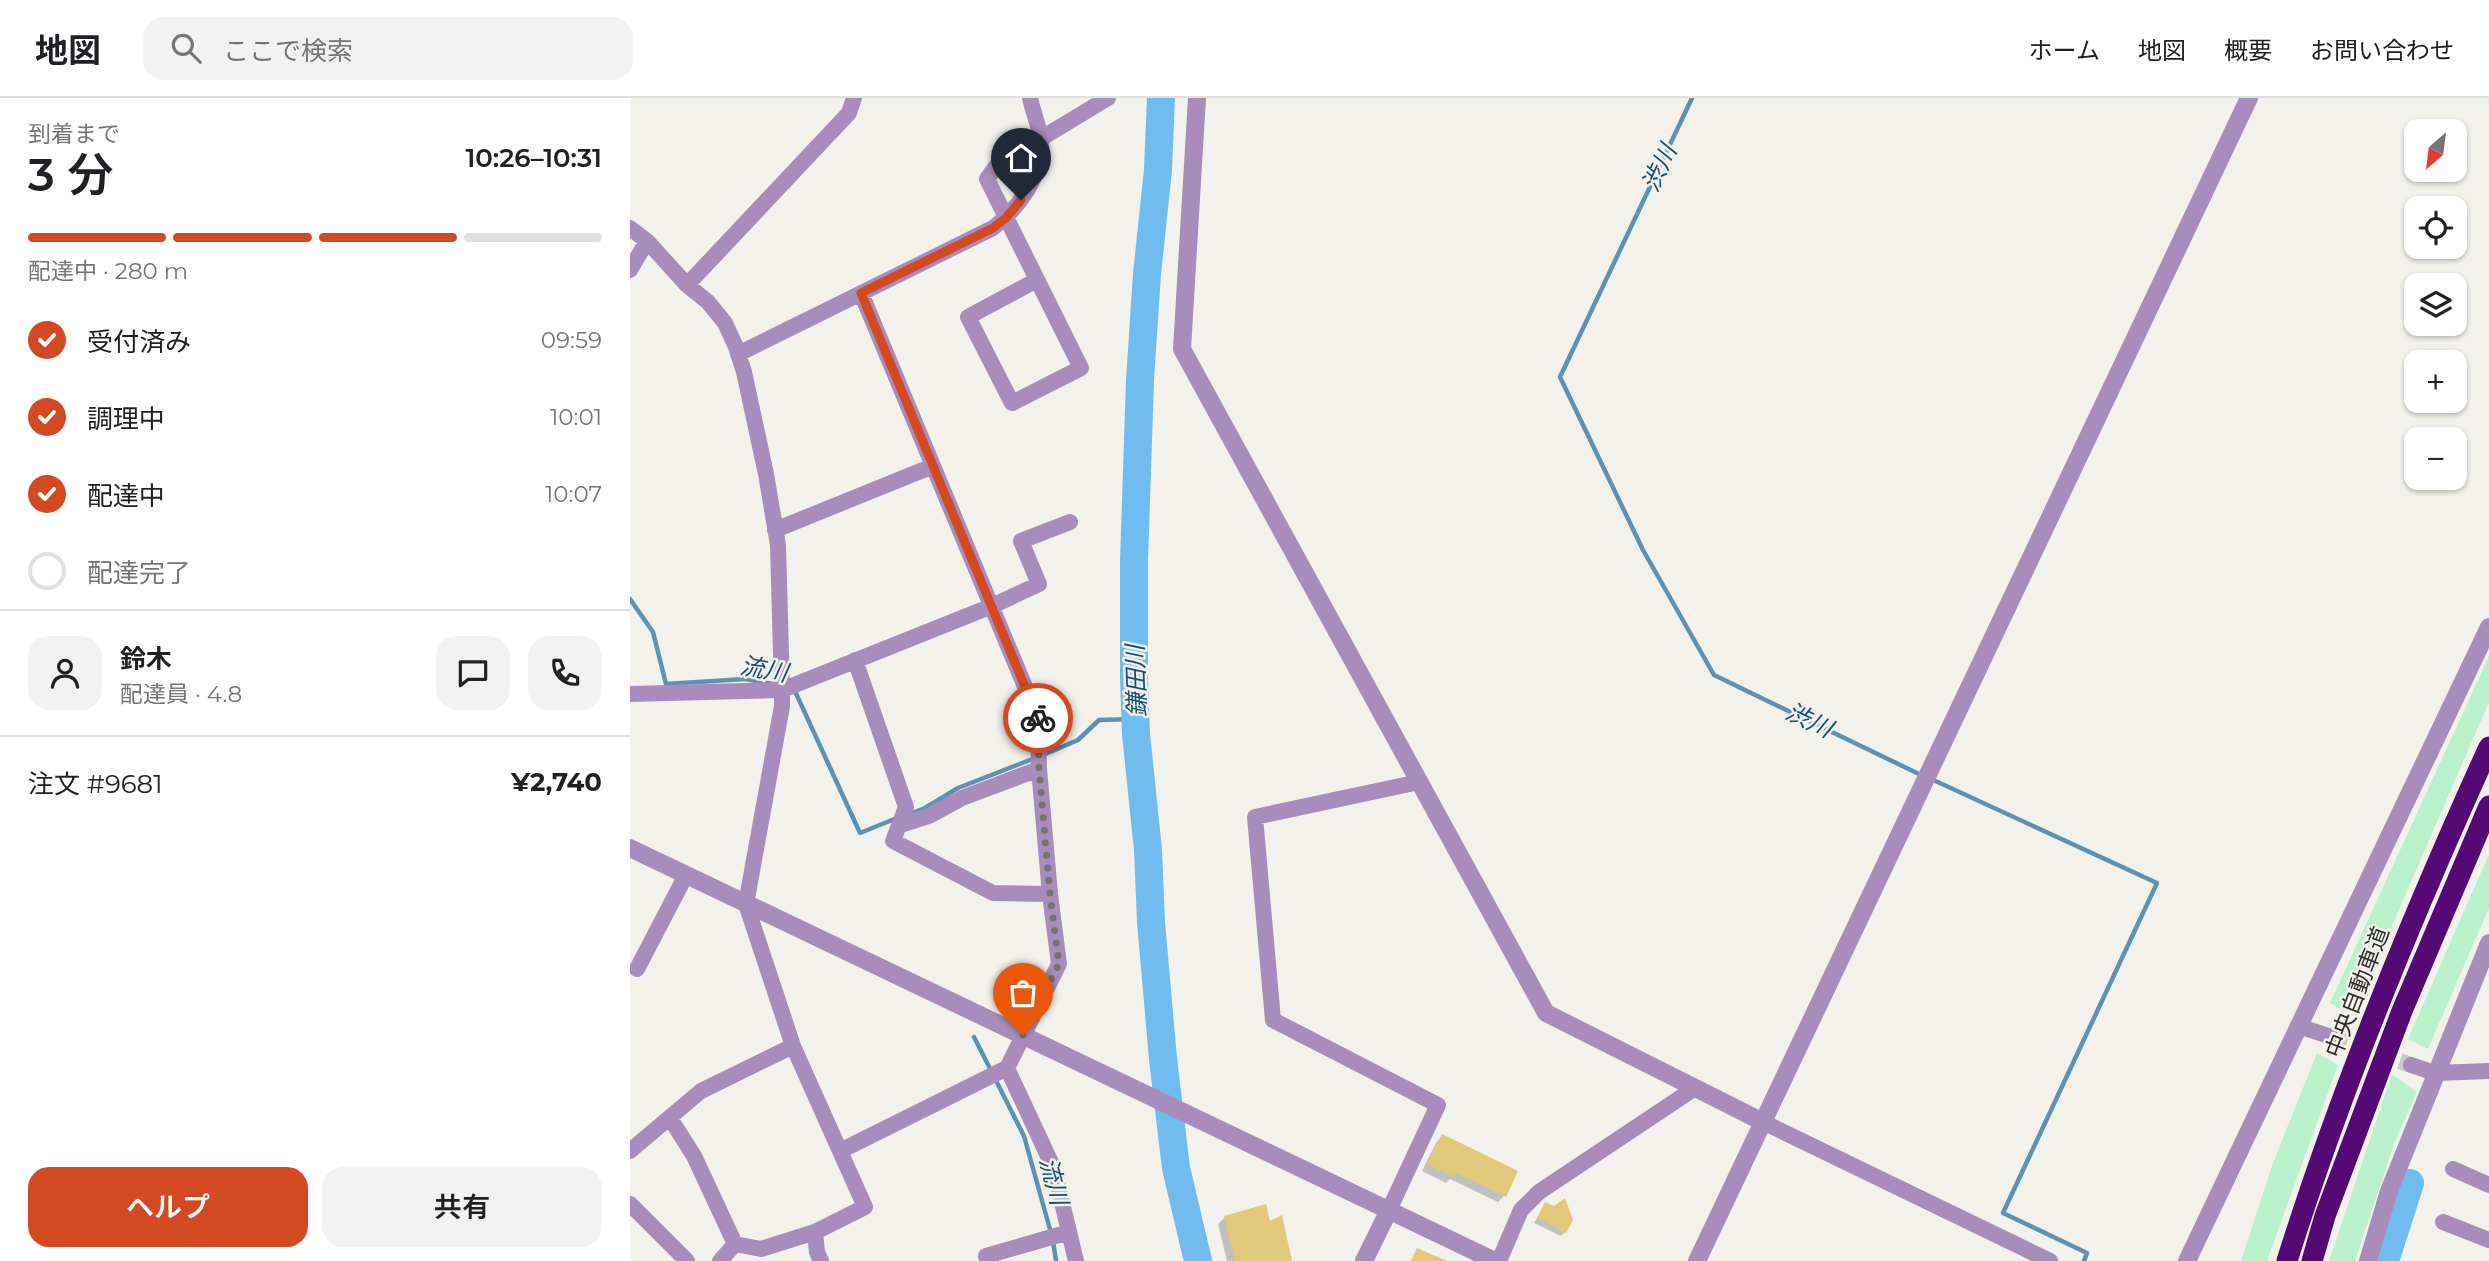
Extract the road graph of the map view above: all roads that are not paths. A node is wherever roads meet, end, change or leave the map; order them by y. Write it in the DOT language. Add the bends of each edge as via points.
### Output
graph roads {
  1 [pos="854,98"];
  2 [pos="1030,98"];
  3 [pos="1108,98"];
  4 [pos="1197,98"];
  5 [pos="2249,98"];
  6 [pos="1040,138"];
  7 [pos="1006,218"];
  8 [pos="630,228"];
  9 [pos="647,241"];
  10 [pos="630,270"];
  11 [pos="1037,280"];
  12 [pos="687,285"];
  13 [pos="861,293"];
  14 [pos="738,354"];
  15 [pos="933,466"];
  16 [pos="1070,522"];
  17 [pos="775,530"];
  18 [pos="992,606"];
  19 [pos="2489,627"];
  20 [pos="855,660"];
  21 [pos="782,690"];
  22 [pos="630,694"];
  23 [pos="2489,747"];
  24 [pos="1039,769"];
  25 [pos="1419,782"];
  26 [pos="2489,806"];
  27 [pos="901,825"];
  28 [pos="630,848"];
  29 [pos="686,875"];
  30 [pos="1050,894"];
  31 [pos="746,904"];
  32 [pos="2489,943"];
  33 [pos="632,972"];
  34 [pos="2298,1026"];
  35 [pos="1023,1035"];
  36 [pos="2332,1037"];
  37 [pos="793,1046"];
  38 [pos="2411,1065"];
  39 [pos="1006,1068"];
  40 [pos="2489,1071"];
  41 [pos="2435,1073"];
  42 [pos="1695,1088"];
  43 [pos="670,1118"];
  44 [pos="1763,1122"];
  45 [pos="630,1151"];
  46 [pos="840,1151"];
  47 [pos="2453,1169"];
  48 [pos="2489,1185"];
  49 [pos="630,1204"];
  50 [pos="1389,1210"];
  51 [pos="2443,1222"];
  52 [pos="815,1232"];
  53 [pos="1069,1232"];
  54 [pos="2489,1240"];
  55 [pos="735,1244"];
  56 [pos="687,1261"];
  57 [pos="720,1261"];
  58 [pos="821,1261"];
  59 [pos="986,1261"];
  60 [pos="1076,1261"];
  61 [pos="1364,1261"];
  62 [pos="1497,1261"];
  63 [pos="1697,1261"];
  64 [pos="2050,1261"];
  65 [pos="2187,1261"];
  66 [pos="2287,1261"];
  67 [pos="2312,1261"];
  68 [pos="2368,1261"];
  1 -- 12 [label="street" via="849,113"];
  2 -- 6 [label="street"];
  3 -- 6 [label="street"];
  4 -- 25 [label="street" via="1182,349"];
  5 -- 44 [label="street"];
  6 -- 7 [label="street" via="1037,168"];
  6 -- 7 [label="street" via="989,174 987,179"];
  7 -- 11 [label="street"];
  7 -- 13 [label="street"];
  8 -- 9 [label="street"];
  9 -- 10 [label="street"];
  9 -- 12 [label="street"];
  11 -- 11 [label="street" via="968,317 1012,403 1081,368"];
  12 -- 14 [label="street" via="725,323"];
  13 -- 14 [label="street"];
  13 -- 15 [label="street"];
  14 -- 17 [label="street"];
  15 -- 17 [label="street"];
  15 -- 18 [label="street"];
  16 -- 18 [label="street" via="1021,541 1039,584"];
  17 -- 21 [label="street"];
  18 -- 20 [label="street"];
  18 -- 24 [label="street" via="1038,718"];
  19 -- 34 [label="street"];
  20 -- 21 [label="street"];
  20 -- 27 [label="street" via="906,807"];
  21 -- 22 [label="street"];
  21 -- 31 [label="street"];
  23 -- 66 [label="highway, 中央自動車道" via="2379,1004"];
  24 -- 27 [label="street"];
  24 -- 30 [label="street"];
  25 -- 42 [label="street" via="1546,1013"];
  25 -- 50 [label="street" via="1255,817 1273,1020 1438,1105"];
  26 -- 67 [label="highway" via="2402,1011"];
  27 -- 30 [label="street" via="893,841 993,892"];
  28 -- 29 [label="street"];
  29 -- 31 [label="street"];
  29 -- 33 [label="street"];
  30 -- 35 [label="street" via="1059,964"];
  31 -- 35 [label="street"];
  31 -- 37 [label="street"];
  32 -- 41 [label="street"];
  34 -- 36 [label="street"];
  34 -- 65 [label="street"];
  35 -- 39 [label="street"];
  35 -- 50 [label="street"];
  37 -- 43 [label="street" via="701,1091"];
  37 -- 46 [label="street"];
  38 -- 41 [label="street"];
  39 -- 46 [label="street"];
  39 -- 53 [label="street" via="1054,1169"];
  40 -- 41 [label="street"];
  41 -- 68 [label="street" via="2389,1191"];
  42 -- 44 [label="street"];
  42 -- 62 [label="street" via="1539,1192 1521,1210"];
  43 -- 45 [label="street"];
  43 -- 55 [label="street" via="694,1156"];
  44 -- 63 [label="street"];
  44 -- 64 [label="street"];
  46 -- 52 [label="street" via="865,1207"];
  47 -- 48 [label="street"];
  49 -- 56 [label="street"];
  50 -- 61 [label="street"];
  50 -- 62 [label="street"];
  51 -- 54 [label="street"];
  52 -- 55 [label="street" via="761,1249"];
  52 -- 58 [label="street"];
  53 -- 59 [label="street" via="986,1256"];
  53 -- 60 [label="street"];
  55 -- 57 [label="street"];
}
